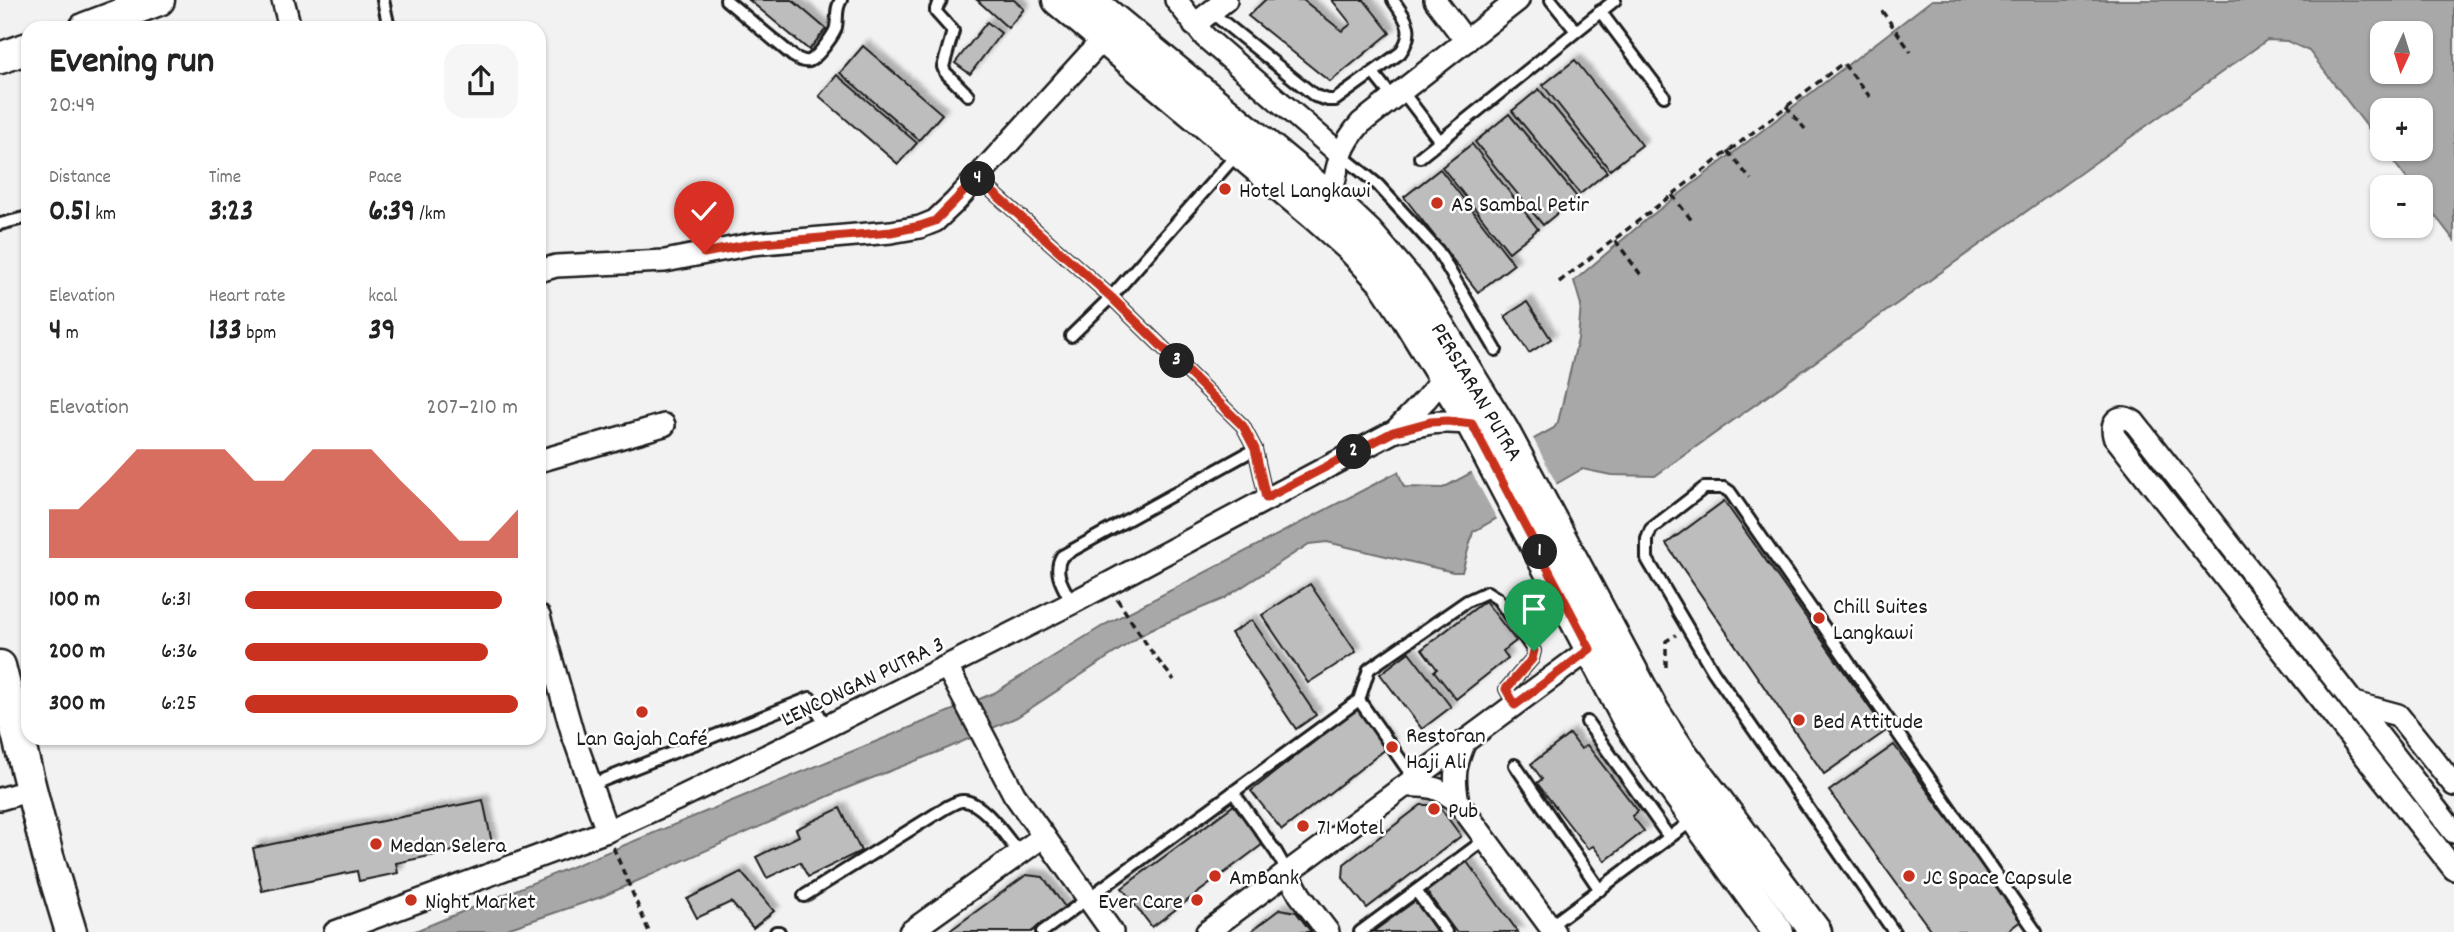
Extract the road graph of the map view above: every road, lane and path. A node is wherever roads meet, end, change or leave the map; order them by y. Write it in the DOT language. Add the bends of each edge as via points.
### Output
graph roads {
  1 [pos="159,0"];
  2 [pos="283,0"];
  3 [pos="383,0"];
  4 [pos="726,0"];
  5 [pos="841,0"];
  6 [pos="941,0"];
  7 [pos="1058,0"];
  8 [pos="1090,0"];
  9 [pos="1176,0"];
  10 [pos="1393,0"];
  11 [pos="1435,0"];
  12 [pos="1518,0"];
  13 [pos="1550,0"];
  14 [pos="1615,0"];
  15 [pos="1601,11"];
  16 [pos="1882,11"];
  17 [pos="1210,12"];
  18 [pos="104,21"];
  19 [pos="288,21"];
  20 [pos="388,21"];
  21 [pos="1576,31"];
  22 [pos="1103,39"];
  23 [pos="1465,41"];
  24 [pos="21,50"];
  25 [pos="1911,52"];
  26 [pos="0,58"];
  27 [pos="1373,73"];
  28 [pos="1398,94"];
  29 [pos="968,95"];
  30 [pos="1664,96"];
  31 [pos="1870,97"];
  32 [pos="1785,105"];
  33 [pos="1805,129"];
  34 [pos="1440,141"];
  35 [pos="1728,150"];
  36 [pos="1239,152"];
  37 [pos="1340,154"];
  38 [pos="1420,157"];
  39 [pos="977,178"];
  40 [pos="1751,180"];
  41 [pos="1672,195"];
  42 [pos="1331,199"];
  43 [pos="21,218"];
  44 [pos="1693,222"];
  45 [pos="0,224"];
  46 [pos="1615,240"];
  47 [pos="546,269"];
  48 [pos="1642,275"];
  49 [pos="1559,282"];
  50 [pos="1111,297"];
  51 [pos="1071,336"];
  52 [pos="1496,350"];
  53 [pos="1444,377"];
  54 [pos="664,425"];
  55 [pos="1393,432"];
  56 [pos="1486,433"];
  57 [pos="1255,449"];
  58 [pos="546,459"];
  59 [pos="1266,498"];
  60 [pos="1534,513"];
  61 [pos="1116,597"];
  62 [pos="1072,603"];
  63 [pos="1687,628"];
  64 [pos="546,640"];
  65 [pos="1590,649"];
  66 [pos="947,667"];
  67 [pos="1666,667"];
  68 [pos="2,680"];
  69 [pos="1174,680"];
  70 [pos="1359,700"];
  71 [pos="2354,704"];
  72 [pos="1515,705"];
  73 [pos="1587,722"];
  74 [pos="826,727"];
  75 [pos="1465,741"];
  76 [pos="1515,765"];
  77 [pos="28,777"];
  78 [pos="1410,782"];
  79 [pos="591,785"];
  80 [pos="2454,785"];
  81 [pos="1233,792"];
  82 [pos="0,799"];
  83 [pos="1458,802"];
  84 [pos="1696,818"];
  85 [pos="2454,832"];
  86 [pos="1044,836"];
  87 [pos="1669,837"];
  88 [pos="610,838"];
  89 [pos="1486,839"];
  90 [pos="1019,853"];
  91 [pos="48,856"];
  92 [pos="2454,869"];
  93 [pos="1288,873"];
  94 [pos="1600,890"];
  95 [pos="1416,891"];
  96 [pos="804,896"];
  97 [pos="1088,898"];
  98 [pos="1810,923"];
  99 [pos="1552,929"];
  100 [pos="52,932"];
  101 [pos="71,932"];
  102 [pos="93,932"];
  103 [pos="335,932"];
  104 [pos="649,932"];
  105 [pos="910,932"];
  106 [pos="1042,932"];
  107 [pos="1112,932"];
  108 [pos="1207,932"];
  109 [pos="1328,932"];
  110 [pos="1360,932"];
  111 [pos="1446,932"];
  112 [pos="1778,932"];
  113 [pos="1894,932"];
  114 [pos="2036,932"];
  1 -- 18 [label="main road"];
  2 -- 19 [label="street"];
  3 -- 20 [label="lane"];
  4 -- 5 [label="lane" via="793,56 808,61 836,31"];
  6 -- 29 [label="lane" via="936,12 953,31 943,67"];
  7 -- 22 [label="main road, PERSIARAN PUTRA"];
  8 -- 42 [label="main road, PERSIARAN PUTRA"];
  9 -- 17 [label="street"];
  10 -- 27 [label="lane" via="1406,19 1408,37 1399,53"];
  11 -- 23 [label="street"];
  12 -- 23 [label="street"];
  13 -- 21 [label="lane"];
  14 -- 15 [label="lane"];
  15 -- 21 [label="lane"];
  15 -- 30 [label="lane"];
  16 -- 25 [label="path"];
  17 -- 27 [label="lane" via="1322,99 1340,98"];
  17 -- 37 [label="street" via="1205,37"];
  21 -- 34 [label="lane"];
  22 -- 36 [label="main road, PERSIARAN PUTRA"];
  22 -- 39 [label="street"];
  23 -- 28 [label="street"];
  24 -- 26 [label="main road"];
  27 -- 28 [label="lane"];
  28 -- 34 [label="lane"];
  28 -- 37 [label="street" via="1361,123"];
  31 -- 32 [label="path" via="1843,63"];
  32 -- 33 [label="path"];
  32 -- 35 [label="path"];
  34 -- 38 [label="lane"];
  35 -- 40 [label="path"];
  35 -- 41 [label="path"];
  36 -- 50 [label="lane"];
  36 -- 53 [label="main road, PERSIARAN PUTRA" via="1341,238 1383,281"];
  37 -- 42 [label="street"];
  37 -- 52 [label="lane" via="1378,185 1438,251"];
  39 -- 47 [label="street" via="935,221 920,226 752,244 665,261"];
  39 -- 50 [label="lane"];
  41 -- 44 [label="path"];
  41 -- 46 [label="path"];
  42 -- 56 [label="main road, PERSIARAN PUTRA" via="1409,282"];
  43 -- 45 [label="lane"];
  46 -- 48 [label="path"];
  46 -- 49 [label="path"];
  50 -- 51 [label="lane"];
  50 -- 57 [label="lane" via="1243,426"];
  53 -- 55 [label="street"];
  53 -- 56 [label="main road, PERSIARAN PUTRA"];
  54 -- 58 [label="street"];
  55 -- 56 [label="street" via="1448,421"];
  55 -- 59 [label="street, LENCONGAN PUTRA 3"];
  56 -- 60 [label="main road, PERSIARAN PUTRA"];
  57 -- 59 [label="lane"];
  57 -- 62 [label="lane" via="1062,556 1058,576"];
  59 -- 62 [label="street, LENCONGAN PUTRA 3"];
  60 -- 65 [label="main road, PERSIARAN PUTRA"];
  60 -- 98 [label="main road, PERSIARAN PUTRA" via="1679,750"];
  61 -- 69 [label="path"];
  62 -- 66 [label="street, LENCONGAN PUTRA 3"];
  63 -- 67 [label="path" via="1666,641"];
  63 -- 113 [label="lane"];
  63 -- 114 [label="lane" via="1647,559 1647,540 1651,529 1704,488 1724,488"];
  64 -- 79 [label="street"];
  65 -- 72 [label="street"];
  65 -- 84 [label="main road, PERSIARAN PUTRA" via="1628,720"];
  66 -- 74 [label="street, LENCONGAN PUTRA 3"];
  66 -- 86 [label="street" via="1013,794"];
  68 -- 77 [label="main road"];
  70 -- 72 [label="lane" via="1369,669 1487,592 1498,599 1534,651 1506,689"];
  70 -- 78 [label="lane"];
  70 -- 81 [label="lane"];
  71 -- 80 [label="street" via="2398,715"];
  71 -- 85 [label="street"];
  71 -- 92 [label="street" via="2134,422 2119,417 2112,428 2114,436"];
  72 -- 75 [label="street"];
  73 -- 87 [label="lane"];
  74 -- 79 [label="lane" via="810,698"];
  74 -- 88 [label="street, LENCONGAN PUTRA 3"];
  75 -- 78 [label="street"];
  75 -- 83 [label="street" via="1456,763"];
  76 -- 94 [label="lane"];
  77 -- 82 [label="street"];
  77 -- 91 [label="main road"];
  77 -- 102 [label="main road" via="42,787 50,805"];
  78 -- 83 [label="street" via="1443,790"];
  78 -- 93 [label="street"];
  79 -- 88 [label="street"];
  81 -- 93 [label="lane"];
  81 -- 97 [label="lane"];
  83 -- 89 [label="street"];
  84 -- 87 [label="lane"];
  84 -- 112 [label="main road, PERSIARAN PUTRA"];
  86 -- 90 [label="street"];
  86 -- 97 [label="street"];
  87 -- 94 [label="lane"];
  88 -- 103 [label="street, LENCONGAN PUTRA 3"];
  88 -- 104 [label="path"];
  89 -- 95 [label="lane"];
  89 -- 99 [label="street"];
  90 -- 96 [label="lane" via="975,803 963,801"];
  90 -- 105 [label="street"];
  91 -- 100 [label="main road"];
  91 -- 101 [label="main road"];
  93 -- 108 [label="street"];
  93 -- 109 [label="street"];
  94 -- 99 [label="lane"];
  95 -- 110 [label="lane"];
  95 -- 111 [label="lane"];
  97 -- 106 [label="lane"];
  97 -- 107 [label="street"];
  98 -- 112 [label="main road"];
}
